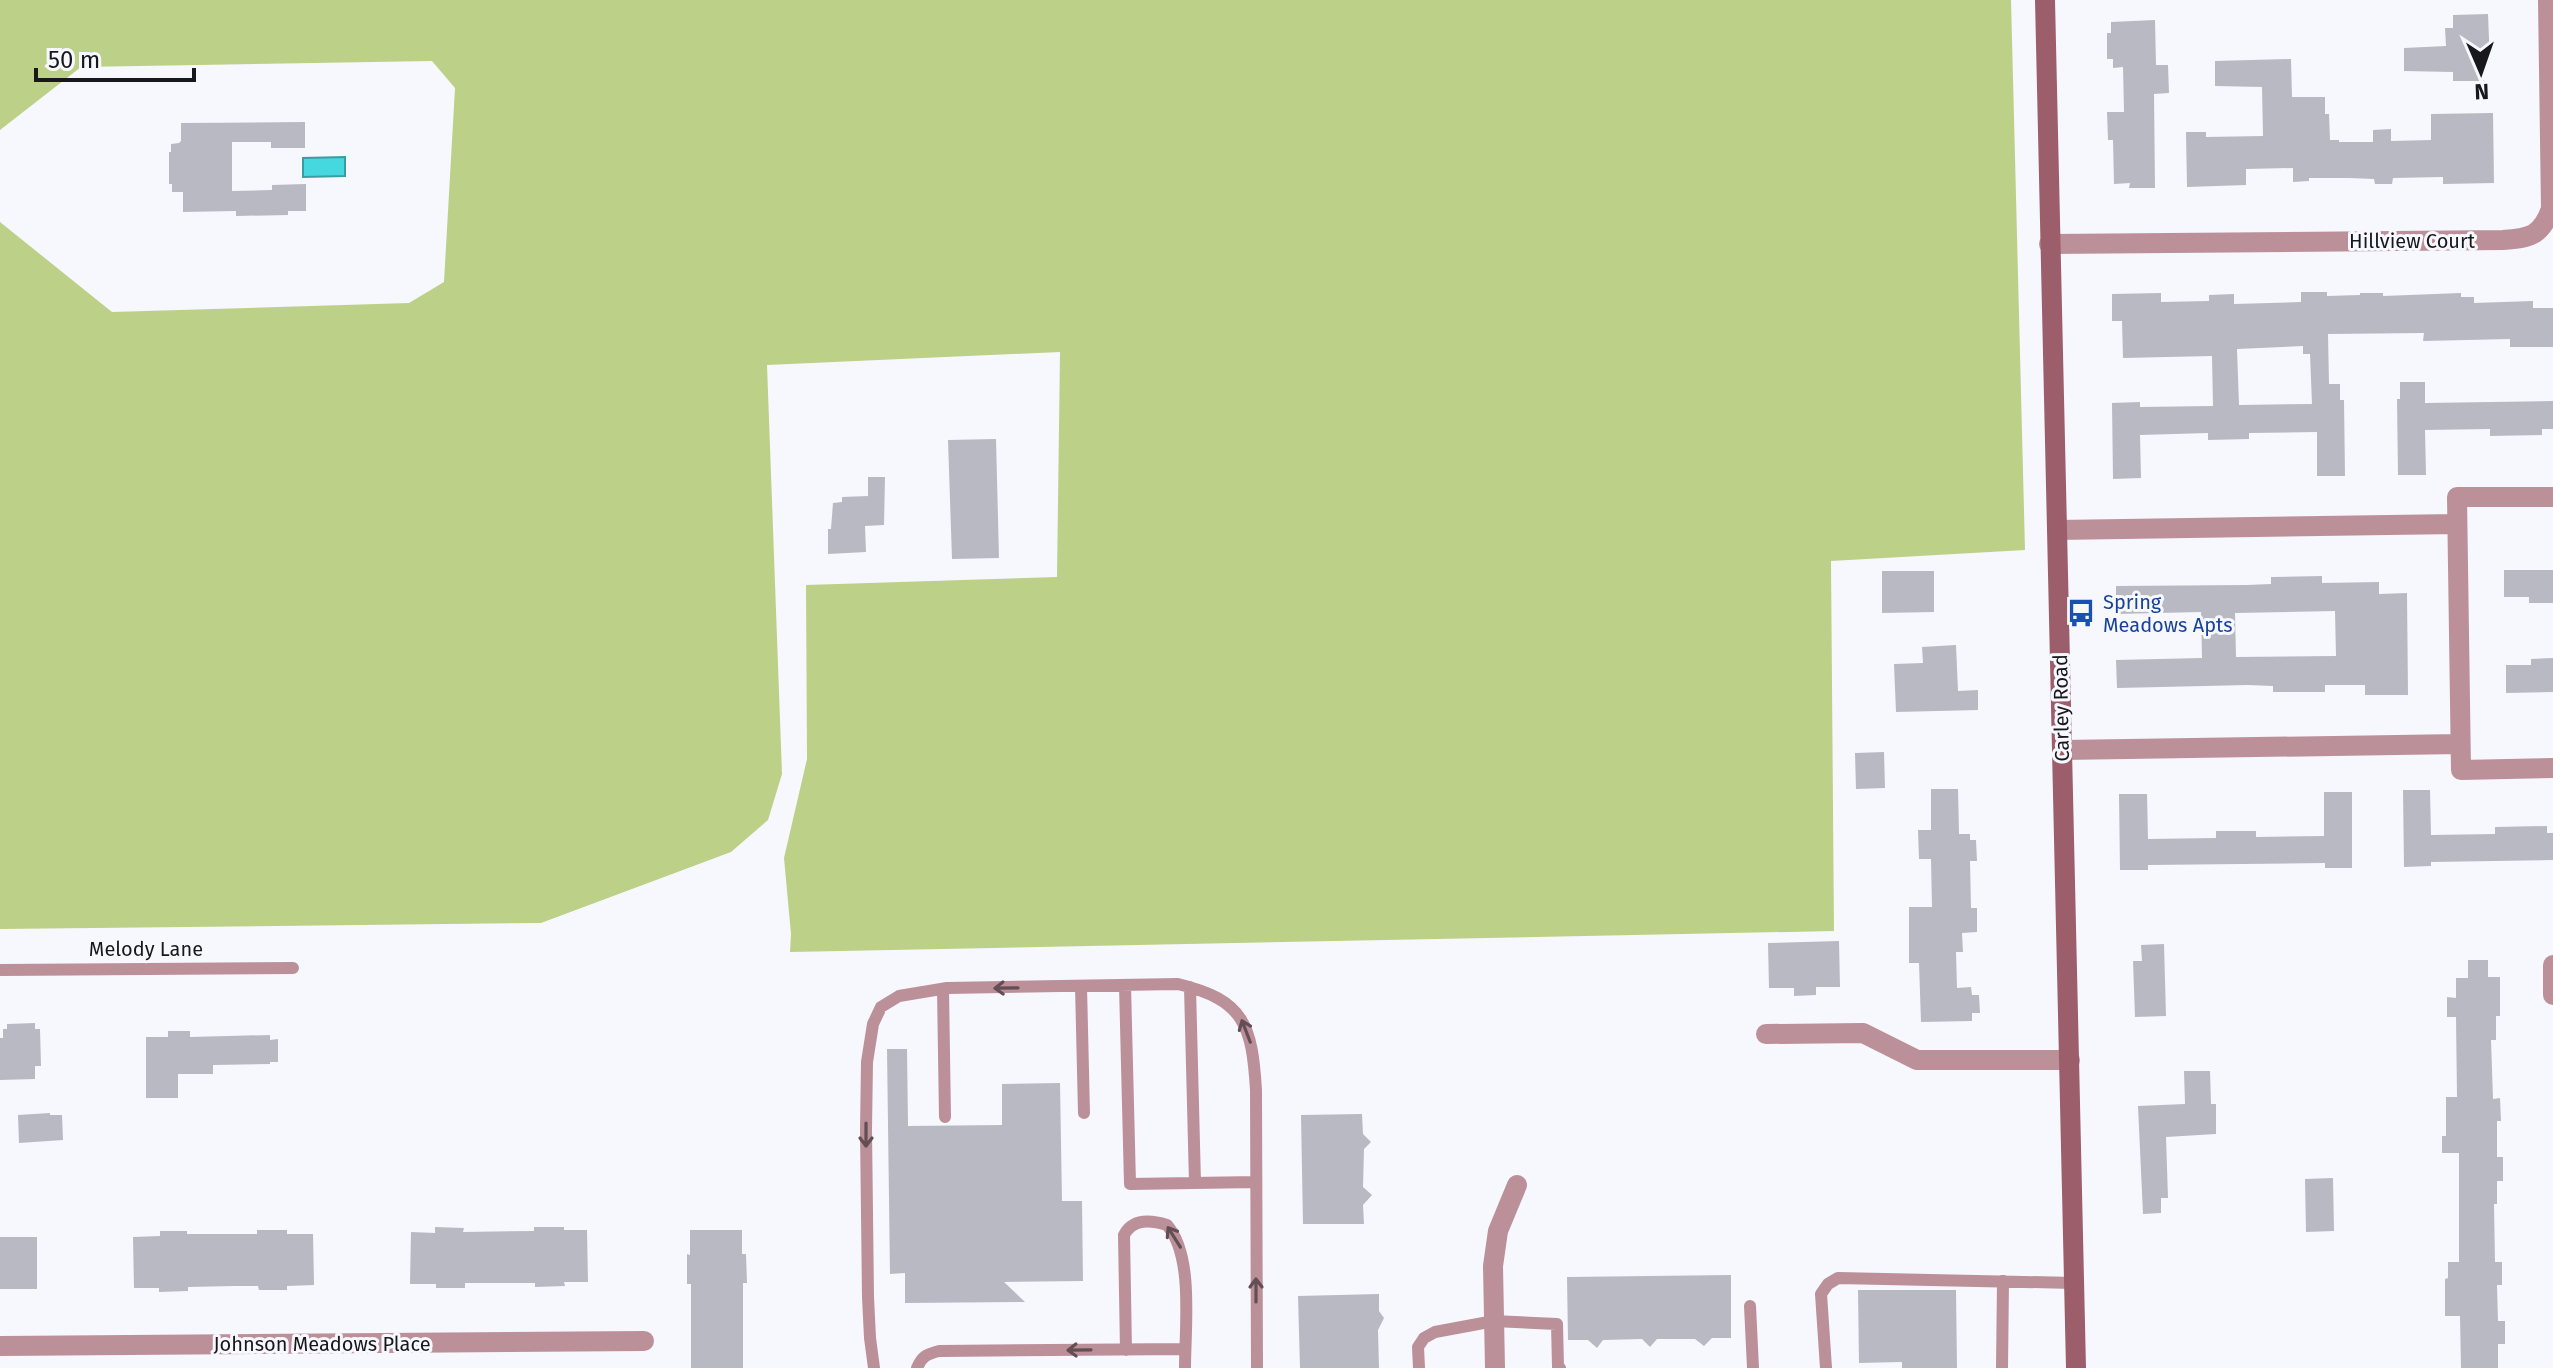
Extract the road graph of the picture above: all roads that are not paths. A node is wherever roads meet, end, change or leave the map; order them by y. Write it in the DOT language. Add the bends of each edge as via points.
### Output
graph roads {
  1 [pos="2045,0"];
  2 [pos="2548,0"];
  3 [pos="2049,244"];
  4 [pos="2553,497"];
  5 [pos="2457,524"];
  6 [pos="2057,530"];
  7 [pos="2460,744"];
  8 [pos="2063,750"];
  9 [pos="2553,768"];
  10 [pos="2553,965"];
  11 [pos="293,968"];
  12 [pos="0,970"];
  13 [pos="1125,985"];
  14 [pos="1081,986"];
  15 [pos="1190,987"];
  16 [pos="943,989"];
  17 [pos="2553,995"];
  18 [pos="1766,1034"];
  19 [pos="2070,1060"];
  20 [pos="1084,1113"];
  21 [pos="945,1117"];
  22 [pos="1256,1182"];
  23 [pos="1195,1183"];
  24 [pos="1517,1185"];
  25 [pos="2003,1281"];
  26 [pos="2074,1283"];
  27 [pos="1750,1306"];
  28 [pos="1494,1321"];
  29 [pos="644,1341"];
  30 [pos="0,1346"];
  31 [pos="1185,1349"];
  32 [pos="1126,1350"];
  33 [pos="874,1368"];
  34 [pos="917,1368"];
  35 [pos="1185,1368"];
  36 [pos="1257,1368"];
  37 [pos="1419,1368"];
  38 [pos="1495,1368"];
  39 [pos="1560,1368"];
  40 [pos="1753,1368"];
  41 [pos="1826,1368"];
  42 [pos="2002,1368"];
  43 [pos="2076,1368"];
  1 -- 3 [label="street, Carley Road"];
  2 -- 3 [label="street, Hillview Court" via="2551,209 2537,233 2503,240"];
  3 -- 6 [label="street, Carley Road"];
  4 -- 5 [label="street" via="2457,497"];
  5 -- 6 [label="street"];
  5 -- 7 [label="street"];
  6 -- 8 [label="street, Carley Road"];
  7 -- 8 [label="street"];
  7 -- 9 [label="street" via="2461,770"];
  8 -- 19 [label="street, Carley Road"];
  10 -- 17 [label="street"];
  11 -- 12 [label="lane, Melody Lane"];
  13 -- 14 [label="lane"];
  13 -- 15 [label="lane"];
  13 -- 23 [label="lane" via="1130,1184"];
  14 -- 16 [label="lane, one-way"];
  14 -- 20 [label="lane"];
  22 -- 15 [label="lane, one-way" via="1256,1090 1248,1031 1225,1002"];
  15 -- 23 [label="lane"];
  16 -- 21 [label="lane"];
  16 -- 33 [label="lane, one-way" via="899,996 881,1007 873,1024 866,1130"];
  18 -- 19 [label="street" via="1863,1033 1917,1060"];
  19 -- 26 [label="street, Carley Road"];
  22 -- 23 [label="lane"];
  36 -- 22 [label="lane, one-way"];
  24 -- 28 [label="street" via="1498,1231"];
  25 -- 26 [label="lane"];
  25 -- 41 [label="lane" via="1838,1278 1821,1294"];
  25 -- 42 [label="lane"];
  26 -- 43 [label="street, Carley Road"];
  27 -- 40 [label="lane"];
  28 -- 37 [label="lane" via="1424,1338 1418,1347"];
  28 -- 38 [label="street"];
  28 -- 39 [label="lane" via="1557,1324"];
  29 -- 30 [label="street, Johnson Meadows Place"];
  31 -- 32 [label="lane"];
  31 -- 32 [label="lane, one-way" via="1182,1248 1167,1225 1140,1222 1124,1235"];
  31 -- 35 [label="lane"];
  32 -- 34 [label="lane, one-way" via="939,1351 921,1359"];
}
